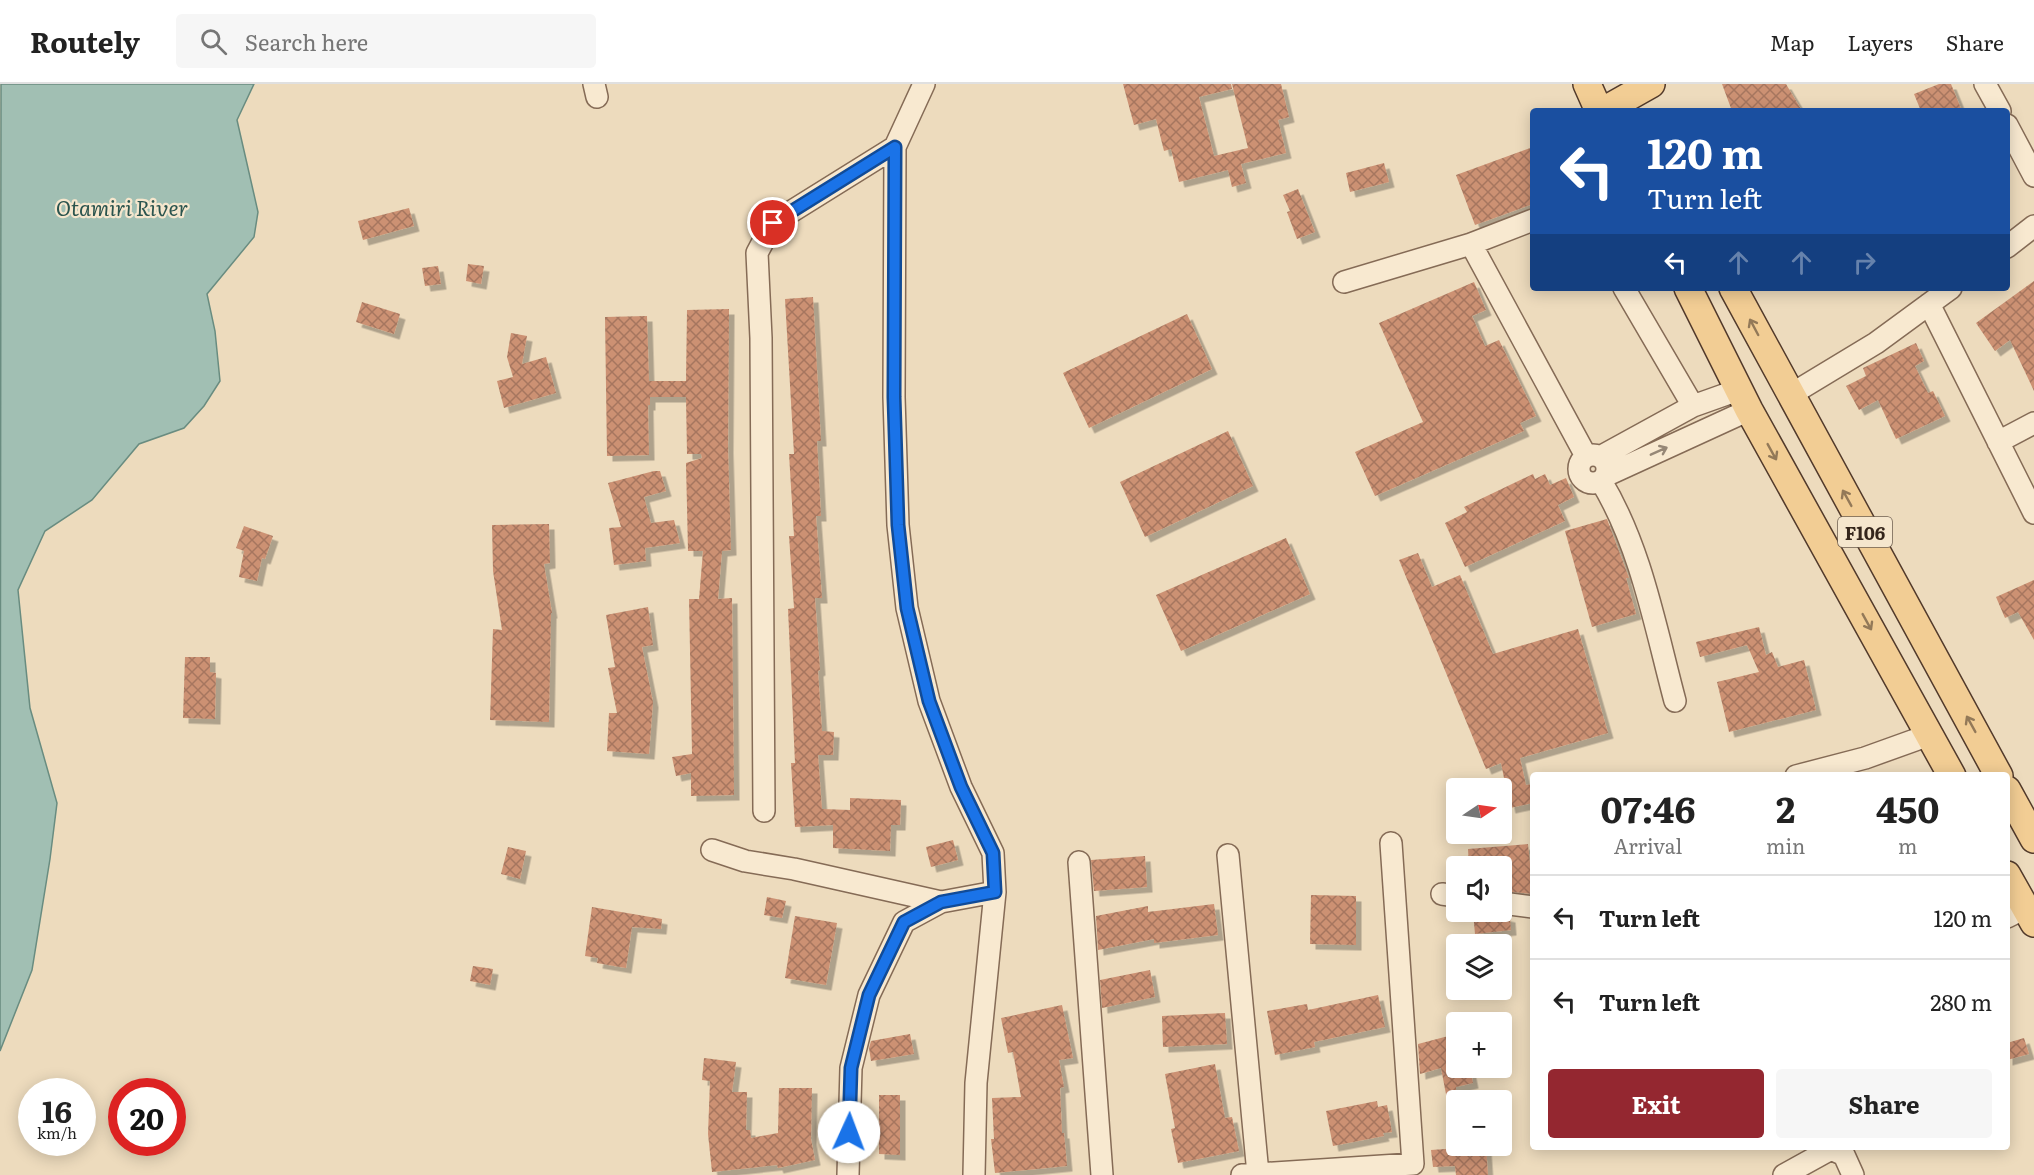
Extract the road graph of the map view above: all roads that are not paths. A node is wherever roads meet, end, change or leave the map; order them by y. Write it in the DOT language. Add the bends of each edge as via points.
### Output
graph roads {
  1 [pos="924,84"];
  2 [pos="1587,84"];
  3 [pos="1985,84"];
  4 [pos="1637,94"];
  5 [pos="1599,108"];
  6 [pos="1607,108"];
  7 [pos="1998,108"];
  8 [pos="2010,131"];
  9 [pos="895,147"];
  10 [pos="2034,176"];
  11 [pos="1530,221"];
  12 [pos="2034,226"];
  13 [pos="1471,244"];
  14 [pos="2010,245"];
  15 [pos="1344,282"];
  16 [pos="1626,291"];
  17 [pos="1690,291"];
  18 [pos="1735,291"];
  19 [pos="1948,291"];
  20 [pos="1929,304"];
  21 [pos="1790,395"];
  22 [pos="1744,400"];
  23 [pos="1693,406"];
  24 [pos="2034,423"];
  25 [pos="1998,442"];
  26 [pos="1598,467"];
  27 [pos="2034,513"];
  28 [pos="1675,701"];
  29 [pos="1929,735"];
  30 [pos="1864,767"];
  31 [pos="1826,772"];
  32 [pos="1950,772"];
  33 [pos="1997,772"];
  34 [pos="2010,795"];
  35 [pos="764,812"];
  36 [pos="2034,839"];
  37 [pos="1391,843"];
  38 [pos="712,850"];
  39 [pos="1228,855"];
  40 [pos="1079,862"];
  41 [pos="2010,883"];
  42 [pos="995,892"];
  43 [pos="941,902"];
  44 [pos="1512,904"];
  45 [pos="1530,907"];
  46 [pos="2022,916"];
  47 [pos="1829,1150"];
  48 [pos="1833,1150"];
  49 [pos="1250,1174"];
  50 [pos="848,1175"];
  51 [pos="974,1175"];
  52 [pos="1102,1175"];
  53 [pos="1784,1175"];
  54 [pos="1853,1175"];
  1 -- 9 [label="street"];
  2 -- 5 [label="main road"];
  3 -- 7 [label="street"];
  4 -- 6 [label="main road"];
  8 -- 10 [label="street"];
  9 -- 35 [label="street" via="773,223 757,253"];
  9 -- 42 [label="street" via="894,408 898,525 907,608 929,701 961,787 993,853"];
  11 -- 13 [label="street"];
  12 -- 14 [label="street"];
  13 -- 15 [label="street"];
  13 -- 26 [label="street"];
  16 -- 23 [label="street"];
  17 -- 22 [label="main road, F106"];
  21 -- 18 [label="main road, F106, one-way"];
  19 -- 20 [label="street"];
  20 -- 21 [label="street" via="1876,343"];
  20 -- 25 [label="street"];
  33 -- 21 [label="main road, F106, one-way"];
  22 -- 23 [label="street"];
  26 -- 22 [label="street, one-way"];
  22 -- 29 [label="main road, F106, one-way"];
  23 -- 26 [label="street"];
  24 -- 25 [label="street"];
  25 -- 27 [label="street"];
  26 -- 28 [label="street" via="1628,533"];
  29 -- 30 [label="street"];
  29 -- 32 [label="main road, F106"];
  30 -- 31 [label="street"];
  34 -- 36 [label="main road"];
  37 -- 49 [label="street" via="1413,1164"];
  38 -- 43 [label="street" via="745,861"];
  39 -- 49 [label="street"];
  40 -- 52 [label="street"];
  41 -- 46 [label="main road"];
  42 -- 43 [label="street"];
  42 -- 51 [label="street" via="976,1083"];
  43 -- 50 [label="street" via="904,922 869,995 851,1068"];
  44 -- 45 [label="street"];
  47 -- 53 [label="street"];
  48 -- 54 [label="street" via="1844,1155"];
}
